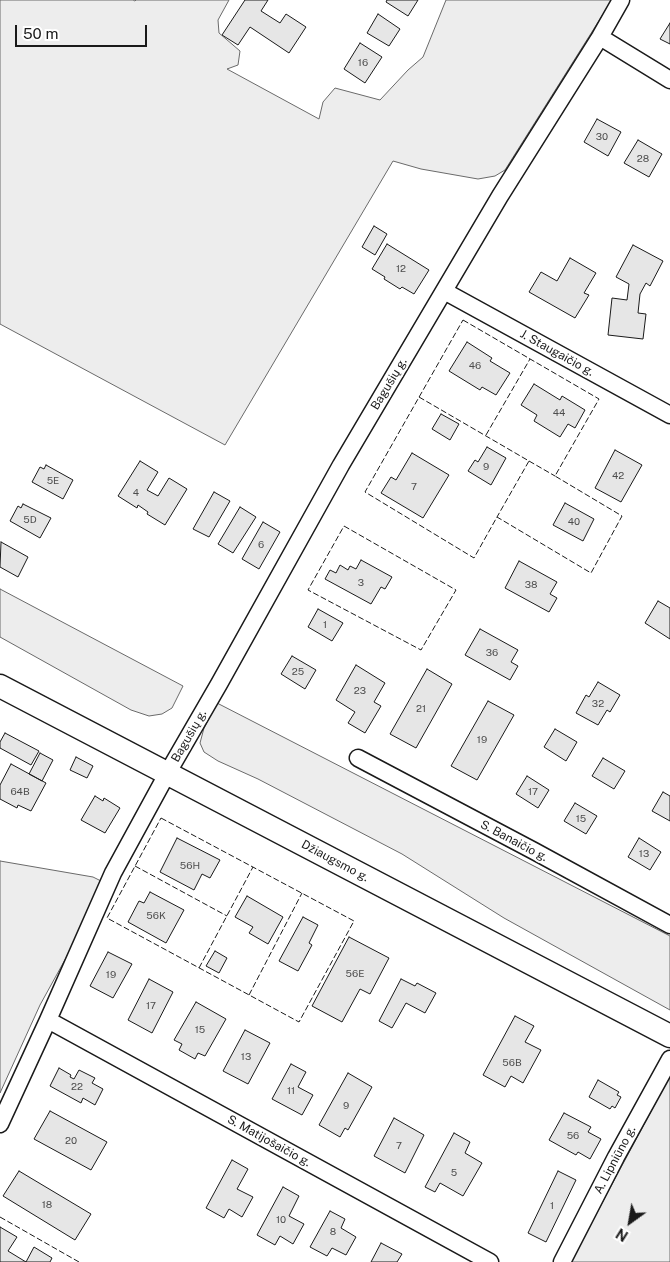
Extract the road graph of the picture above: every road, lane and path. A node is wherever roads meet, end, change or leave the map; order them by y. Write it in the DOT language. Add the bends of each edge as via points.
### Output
graph roads {
  1 [pos="621,0"];
  2 [pos="600,37"];
  3 [pos="670,80"];
  4 [pos="444,291"];
  5 [pos="670,415"];
  6 [pos="0,686"];
  7 [pos="358,758"];
  8 [pos="167,774"];
  9 [pos="670,925"];
  10 [pos="48,1020"];
  11 [pos="670,1036"];
  12 [pos="670,1059"];
  13 [pos="0,1124"];
  14 [pos="490,1262"];
  15 [pos="562,1262"];
  1 -- 2 [label="street, Bagušių g."];
  2 -- 3 [label="street"];
  2 -- 4 [label="street, Bagušių g."];
  4 -- 5 [label="street, J. Staugaičio g."];
  4 -- 8 [label="street, Bagušių g." via="340,465"];
  6 -- 8 [label="street, Džiaugsmo g."];
  7 -- 9 [label="street, S. Banaičio g."];
  8 -- 10 [label="street, Bagušių g." via="114,873"];
  8 -- 11 [label="street, Džiaugsmo g."];
  10 -- 13 [label="street, Bagušių g."];
  10 -- 14 [label="street, S. Matijošaičio g."];
  12 -- 15 [label="street, A. Lipniūno g."];
}
